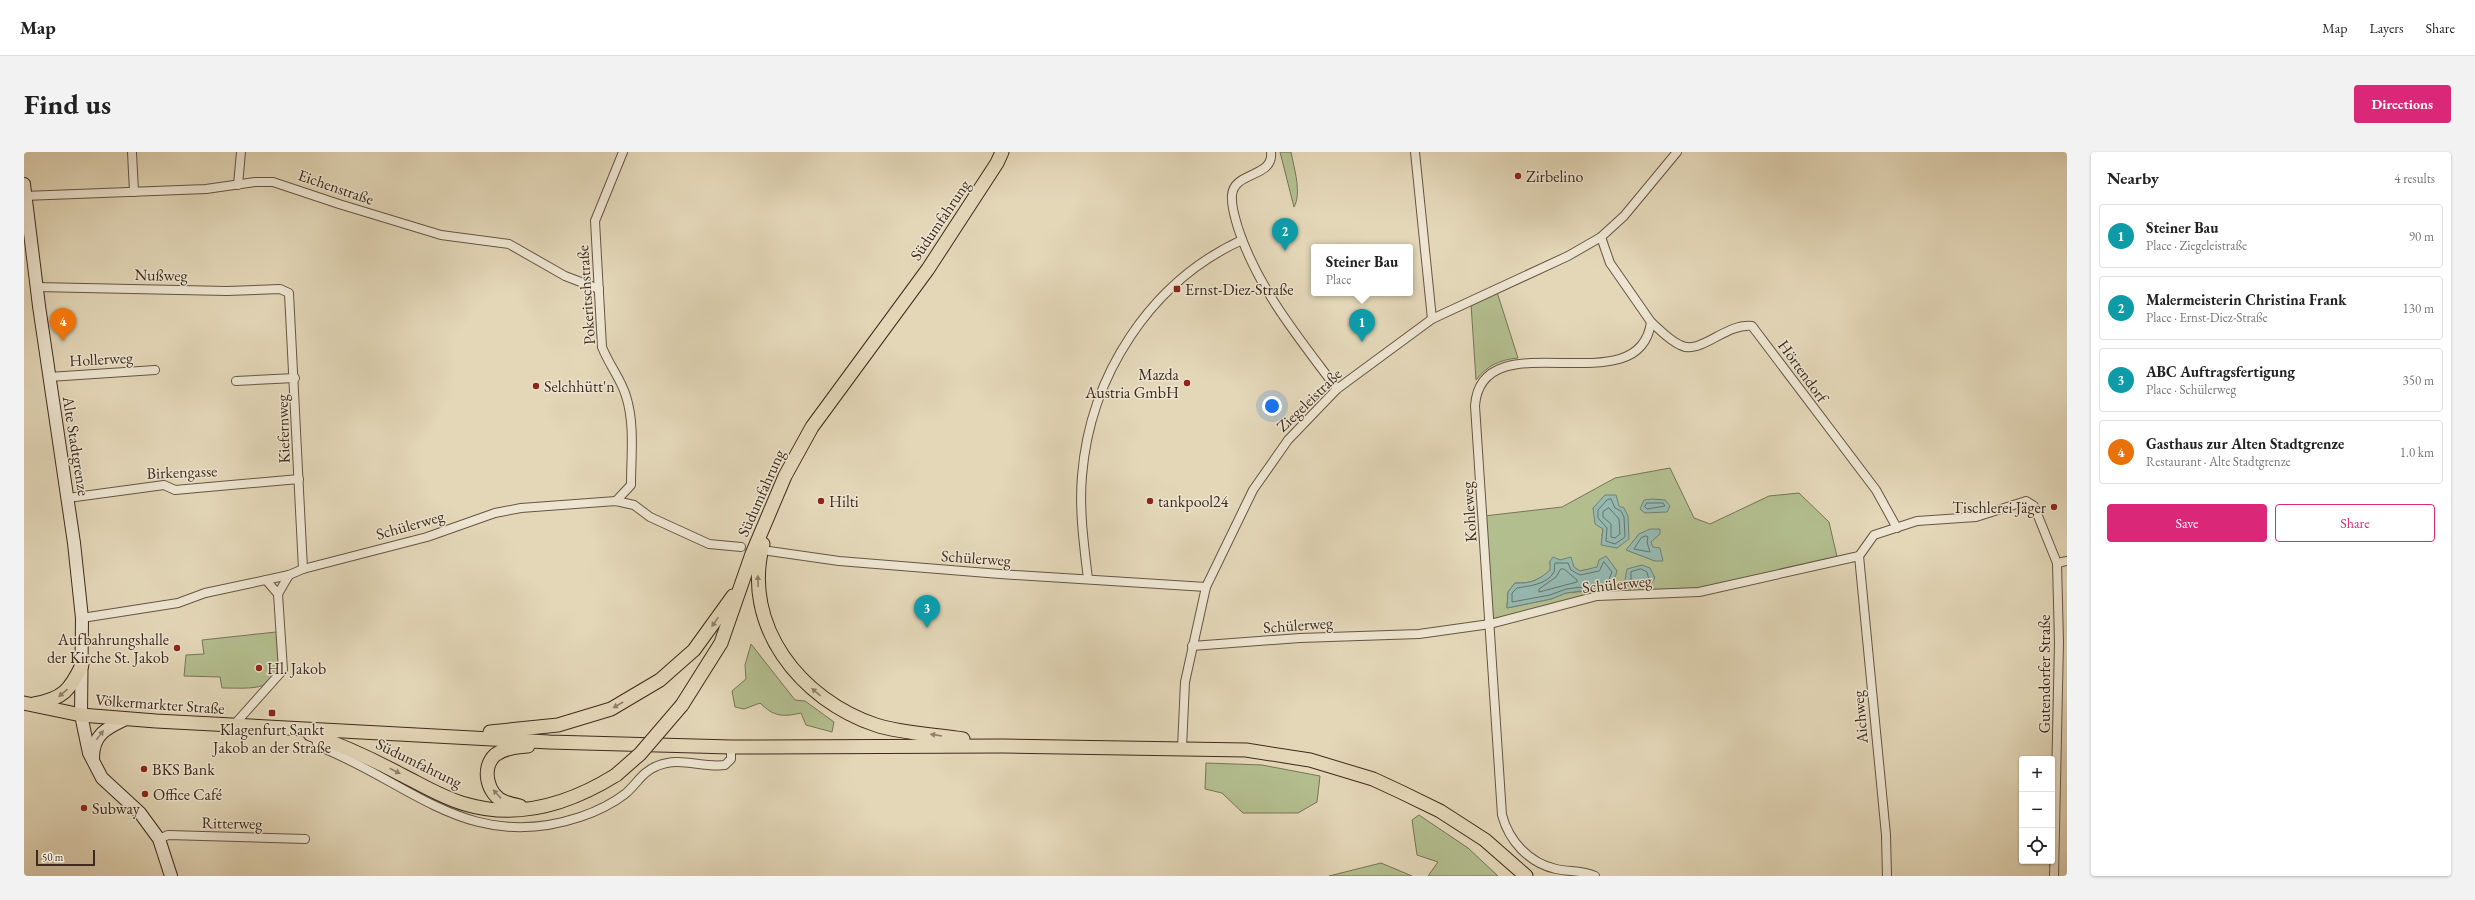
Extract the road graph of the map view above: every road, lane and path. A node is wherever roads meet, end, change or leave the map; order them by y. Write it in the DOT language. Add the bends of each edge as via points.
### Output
graph roads {
  1 [pos="132,152"];
  2 [pos="242,152"];
  3 [pos="623,152"];
  4 [pos="1002,152"];
  5 [pos="1271,152"];
  6 [pos="1415,152"];
  7 [pos="1677,152"];
  8 [pos="24,184"];
  9 [pos="238,185"];
  10 [pos="134,192"];
  11 [pos="25,196"];
  12 [pos="1600,237"];
  13 [pos="1242,240"];
  14 [pos="36,287"];
  15 [pos="599,289"];
  16 [pos="285,290"];
  17 [pos="1432,319"];
  18 [pos="1651,322"];
  19 [pos="155,370"];
  20 [pos="49,377"];
  21 [pos="295,378"];
  22 [pos="236,381"];
  23 [pos="1337,389"];
  24 [pos="298,479"];
  25 [pos="631,485"];
  26 [pos="68,498"];
  27 [pos="775,499"];
  28 [pos="616,502"];
  29 [pos="634,505"];
  30 [pos="1897,528"];
  31 [pos="741,547"];
  32 [pos="769,551"];
  33 [pos="1859,556"];
  34 [pos="2067,561"];
  35 [pos="2057,563"];
  36 [pos="303,569"];
  37 [pos="289,575"];
  38 [pos="744,577"];
  39 [pos="1088,579"];
  40 [pos="266,580"];
  41 [pos="1206,587"];
  42 [pos="278,594"];
  43 [pos="82,618"];
  44 [pos="1490,624"];
  45 [pos="1192,646"];
  46 [pos="82,665"];
  47 [pos="28,704"];
  48 [pos="82,715"];
  49 [pos="126,719"];
  50 [pos="233,726"];
  51 [pos="295,729"];
  52 [pos="315,736"];
  53 [pos="455,736"];
  54 [pos="549,742"];
  55 [pos="731,746"];
  56 [pos="1002,746"];
  57 [pos="1182,748"];
  58 [pos="94,765"];
  59 [pos="532,808"];
  60 [pos="159,839"];
  61 [pos="305,839"];
  62 [pos="171,876"];
  63 [pos="1526,876"];
  64 [pos="1595,876"];
  65 [pos="1887,876"];
  66 [pos="2054,876"];
  1 -- 10 [label="street"];
  2 -- 9 [label="street"];
  3 -- 15 [label="street, Pokeritschstraße" via="596,221"];
  4 -- 27 [label="main road, Südumfahrung" via="997,164 928,269 812,427"];
  5 -- 13 [label="street" via="1272,159 1267,167 1238,182 1232,193 1232,207"];
  6 -- 17 [label="street"];
  7 -- 12 [label="street, Ziegeleistraße" via="1624,216"];
  8 -- 11 [label="street, Alte Stadtgrenze"];
  9 -- 10 [label="street, Eichenstraße"];
  9 -- 15 [label="street, Eichenstraße" via="273,182 441,235 509,244 565,276"];
  10 -- 11 [label="street, Eichenstraße"];
  11 -- 14 [label="street, Alte Stadtgrenze"];
  12 -- 17 [label="street, Ziegeleistraße" via="1568,256"];
  12 -- 18 [label="street" via="1610,263"];
  13 -- 23 [label="street" via="1282,315"];
  13 -- 39 [label="street" via="1206,259 1169,290 1140,322 1114,364 1094,412 1083,459 1081,511"];
  14 -- 16 [label="street, Nußweg"];
  14 -- 20 [label="street, Alte Stadtgrenze"];
  15 -- 25 [label="street, Pokeritschstraße" via="602,347 621,384 630,411"];
  16 -- 21 [label="street, Kiefernweg" via="290,298"];
  17 -- 23 [label="street, Ziegeleistraße"];
  18 -- 30 [label="street, Hörtendorf" via="1687,348 1697,348 1707,340 1736,327 1752,326 1876,490"];
  18 -- 44 [label="street, Kohleweg" via="1646,341 1635,352 1597,363 1539,362 1511,366 1492,373 1478,389 1475,406"];
  19 -- 20 [label="street, Hollerweg"];
  20 -- 26 [label="street, Alte Stadtgrenze"];
  21 -- 22 [label="street"];
  21 -- 24 [label="street, Kiefernweg"];
  23 -- 41 [label="street, Ziegeleistraße" via="1306,419 1272,460 1237,519"];
  24 -- 26 [label="street, Birkengasse" via="175,490 164,485"];
  24 -- 36 [label="street, Kiefernweg"];
  25 -- 28 [label="street"];
  25 -- 29 [label="street, Pokeritschstraße"];
  26 -- 43 [label="street, Alte Stadtgrenze"];
  27 -- 38 [label="main road, Südumfahrung"];
  56 -- 27 [label="main road, one-way" via="877,726 826,701 802,680 776,647 761,609 760,554"];
  28 -- 29 [label="street, Schülerweg"];
  28 -- 36 [label="street, Schülerweg" via="521,508 495,513 428,537"];
  29 -- 31 [label="street, Schülerweg" via="650,517 709,544"];
  30 -- 33 [label="street" via="1874,535"];
  30 -- 35 [label="street, Gutendorfer Straße" via="1917,521 1976,517 2022,501 2030,502 2034,506"];
  32 -- 39 [label="street, Schülerweg" via="840,561"];
  33 -- 44 [label="street, Schülerweg" via="1699,592 1597,596"];
  33 -- 65 [label="street, Aichweg" via="1886,835"];
  34 -- 35 [label="street"];
  35 -- 66 [label="street, Gutendorfer Straße" via="2059,642"];
  36 -- 37 [label="street, Schülerweg"];
  37 -- 40 [label="street, Schülerweg"];
  37 -- 42 [label="street"];
  38 -- 53 [label="main road, one-way" via="694,650 660,680 611,709 558,725"];
  38 -- 59 [label="main road, Südumfahrung, bridge" via="721,643 682,705 640,754 616,775 572,798"];
  39 -- 41 [label="street, Schülerweg"];
  40 -- 42 [label="street"];
  40 -- 43 [label="street, Schülerweg" via="205,593 178,603"];
  41 -- 45 [label="street, Ziegeleistraße"];
  42 -- 50 [label="street" via="283,670"];
  43 -- 46 [label="street, Alte Stadtgrenze"];
  44 -- 45 [label="street, Schülerweg" via="1419,634"];
  44 -- 64 [label="street, Kohleweg" via="1500,801 1504,824 1516,844 1534,860 1556,869 1586,872"];
  45 -- 57 [label="street, Ziegeleistraße" via="1185,682"];
  46 -- 47 [label="main road, one-way" via="72,685 60,697"];
  46 -- 48 [label="street, Alte Stadtgrenze"];
  47 -- 48 [label="main road, Völkermarkter Straße"];
  48 -- 49 [label="main road, Völkermarkter Straße"];
  48 -- 58 [label="street, Alte Stadtgrenze" via="89,753"];
  49 -- 50 [label="main road, Völkermarkter Straße"];
  58 -- 49 [label="street, one-way" via="93,749 100,733"];
  50 -- 51 [label="main road, Völkermarkter Straße"];
  51 -- 52 [label="main road, Südumfahrung"];
  51 -- 53 [label="main road, Völkermarkter Straße"];
  52 -- 55 [label="street" via="318,746 365,766 424,801 452,814 492,825 524,827 557,824 595,811 625,793 650,769 667,762 725,765 731,759"];
  52 -- 59 [label="main road, Südumfahrung, one-way" via="359,752 445,797 465,804 499,810"];
  53 -- 54 [label="main road"];
  54 -- 55 [label="main road"];
  59 -- 54 [label="main road, Südumfahrung, one-way" via="504,802 496,795 487,778 487,769 496,754 507,749"];
  55 -- 56 [label="main road"];
  56 -- 57 [label="main road"];
  57 -- 63 [label="main road" via="1277,753 1373,779 1440,811 1485,840"];
  58 -- 60 [label="street, Alte Stadtgrenze" via="102,778 140,814"];
  60 -- 61 [label="street, Ritterweg" via="168,835"];
  60 -- 62 [label="street, Alte Stadtgrenze"];
}
